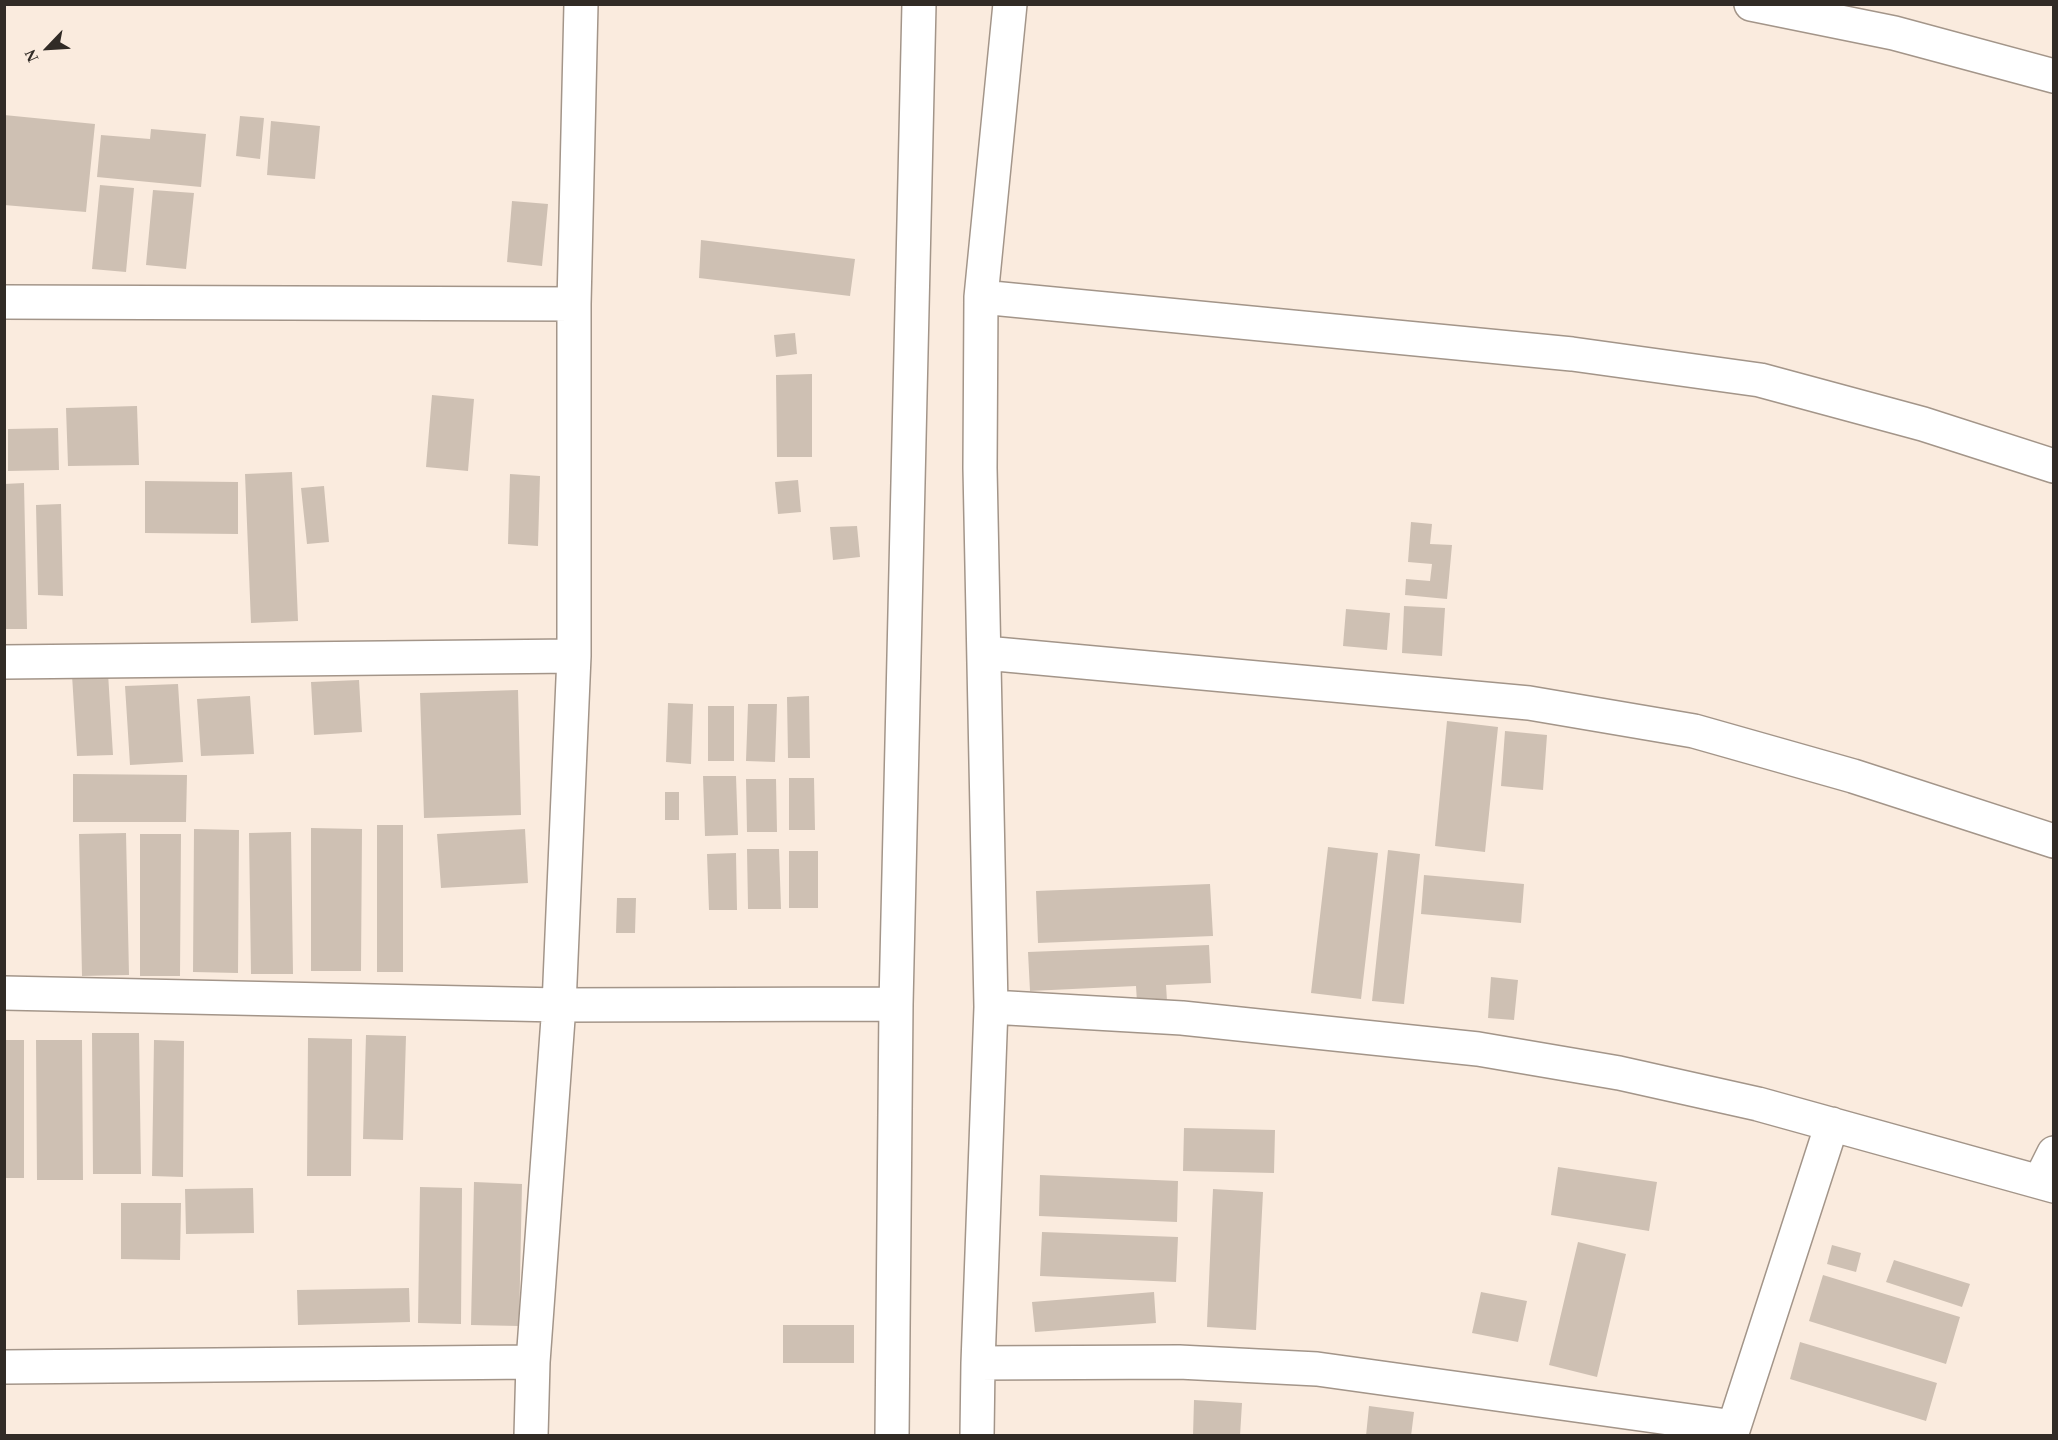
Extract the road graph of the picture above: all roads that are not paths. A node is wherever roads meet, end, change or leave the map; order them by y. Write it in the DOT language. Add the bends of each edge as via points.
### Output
graph roads {
  1 [pos="581,4"];
  2 [pos="918,4"];
  3 [pos="1010,4"];
  4 [pos="1751,4"];
  5 [pos="2054,76"];
  6 [pos="981,297"];
  7 [pos="4,302"];
  8 [pos="574,304"];
  9 [pos="2054,466"];
  10 [pos="985,653"];
  11 [pos="574,656"];
  12 [pos="4,662"];
  13 [pos="2054,841"];
  14 [pos="4,993"];
  15 [pos="896,1004"];
  16 [pos="559,1005"];
  17 [pos="991,1007"];
  18 [pos="1833,1124"];
  19 [pos="2049,1173"];
  20 [pos="533,1362"];
  21 [pos="978,1363"];
  22 [pos="4,1367"];
  23 [pos="1733,1431"];
  24 [pos="531,1436"];
  25 [pos="892,1436"];
  26 [pos="977,1436"];
  1 -- 8 [label="street"];
  2 -- 15 [label="street"];
  3 -- 6 [label="street"];
  4 -- 5 [label="street" via="1894,33"];
  6 -- 9 [label="street" via="1572,354 1760,380 1923,424"];
  6 -- 10 [label="street"];
  7 -- 8 [label="street"];
  8 -- 11 [label="street"];
  10 -- 13 [label="street" via="1529,703 1694,731 1853,776"];
  10 -- 17 [label="street"];
  11 -- 12 [label="street"];
  11 -- 16 [label="street"];
  14 -- 16 [label="street"];
  15 -- 16 [label="street"];
  15 -- 25 [label="street"];
  16 -- 20 [label="street"];
  17 -- 18 [label="street" via="1182,1017 1478,1048 1619,1073"];
  17 -- 21 [label="street"];
  18 -- 19 [label="street"];
  18 -- 23 [label="street"];
  20 -- 22 [label="street"];
  20 -- 24 [label="street"];
  21 -- 23 [label="street" via="1179,1362 1317,1369"];
  21 -- 26 [label="street"];
}
